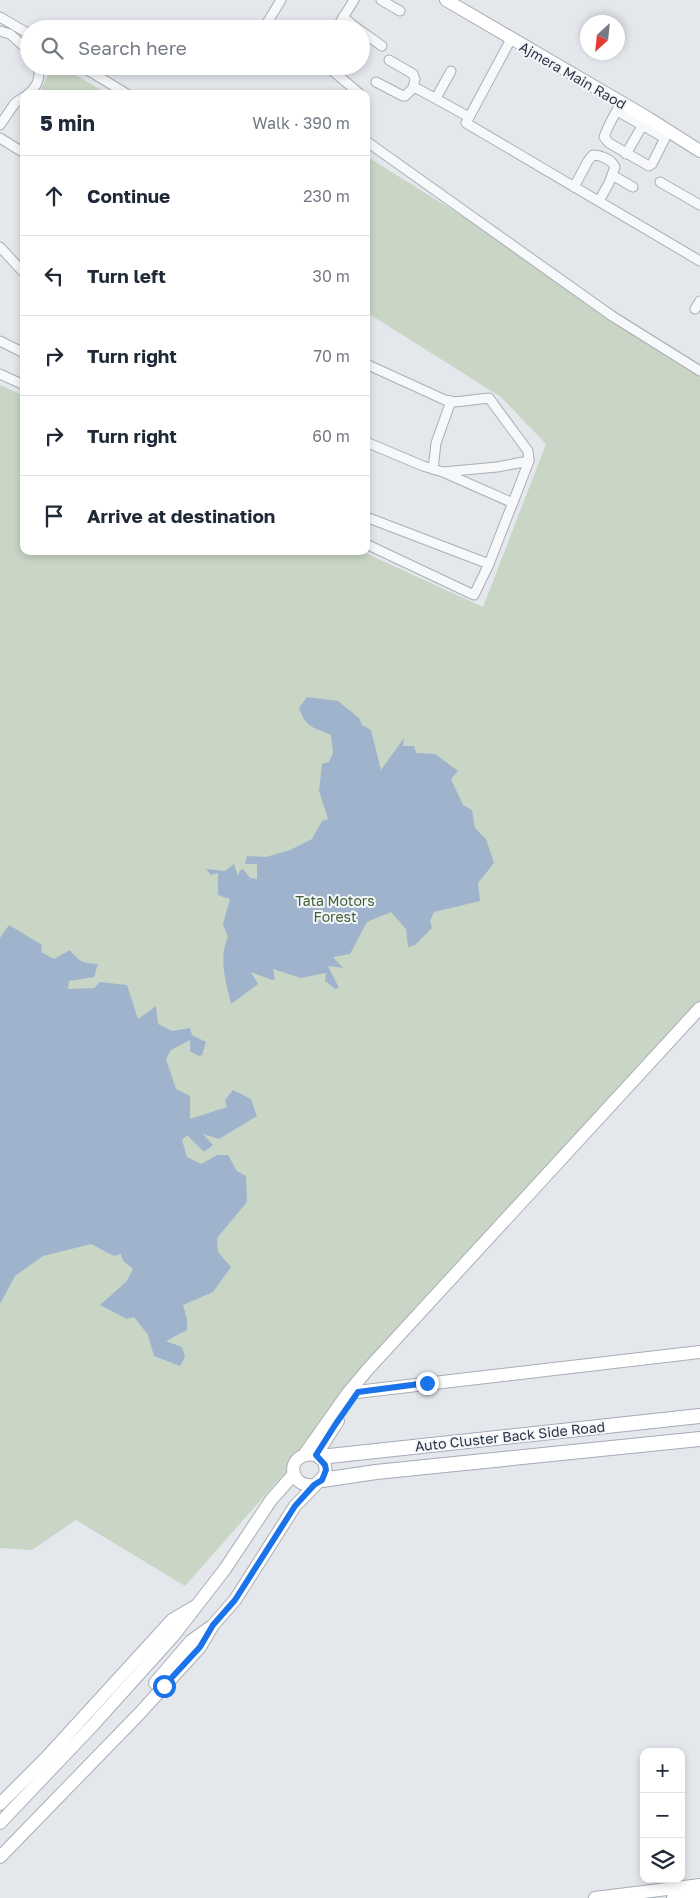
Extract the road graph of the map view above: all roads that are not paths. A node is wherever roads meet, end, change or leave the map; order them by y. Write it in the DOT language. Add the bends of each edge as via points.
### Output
graph roads {
  1 [pos="281,0"];
  2 [pos="354,0"];
  3 [pos="380,0"];
  4 [pos="446,0"];
  5 [pos="400,11"];
  6 [pos="0,17"];
  7 [pos="343,17"];
  8 [pos="269,20"];
  9 [pos="341,20"];
  10 [pos="347,20"];
  11 [pos="20,29"];
  12 [pos="0,31"];
  13 [pos="370,37"];
  14 [pos="511,39"];
  15 [pos="20,43"];
  16 [pos="382,46"];
  17 [pos="389,60"];
  18 [pos="451,71"];
  19 [pos="40,75"];
  20 [pos="96,75"];
  21 [pos="338,75"];
  22 [pos="376,82"];
  23 [pos="413,88"];
  24 [pos="33,90"];
  25 [pos="120,90"];
  26 [pos="355,90"];
  27 [pos="436,98"];
  28 [pos="20,100"];
  29 [pos="619,107"];
  30 [pos="469,117"];
  31 [pos="645,121"];
  32 [pos="0,125"];
  33 [pos="0,138"];
  34 [pos="370,144"];
  35 [pos="20,150"];
  36 [pos="700,151"];
  37 [pos="626,154"];
  38 [pos="612,175"];
  39 [pos="660,182"];
  40 [pos="574,187"];
  41 [pos="633,187"];
  42 [pos="599,201"];
  43 [pos="700,205"];
  44 [pos="0,247"];
  45 [pos="700,261"];
  46 [pos="20,269"];
  47 [pos="0,341"];
  48 [pos="20,351"];
  49 [pos="370,366"];
  50 [pos="700,371"];
  51 [pos="0,374"];
  52 [pos="20,383"];
  53 [pos="451,401"];
  54 [pos="370,444"];
  55 [pos="529,461"];
  56 [pos="433,469"];
  57 [pos="442,472"];
  58 [pos="513,503"];
  59 [pos="370,519"];
  60 [pos="370,546"];
  61 [pos="489,564"];
  62 [pos="700,1008"];
  63 [pos="700,1017"];
  64 [pos="583,1139"];
  65 [pos="700,1352"];
  66 [pos="353,1392"];
  67 [pos="700,1416"];
  68 [pos="700,1439"];
  69 [pos="313,1456"];
  70 [pos="294,1474"];
  71 [pos="318,1482"];
  72 [pos="198,1605"];
  73 [pos="213,1625"];
  74 [pos="0,1804"];
  75 [pos="0,1823"];
  76 [pos="0,1847"];
  77 [pos="0,1857"];
  78 [pos="700,1885"];
  79 [pos="700,1895"];
  80 [pos="595,1898"];
  81 [pos="673,1898"];
  1 -- 8 [label="street"];
  2 -- 7 [label="street"];
  3 -- 5 [label="street"];
  4 -- 14 [label="main road, Ajmera Main Raod"];
  6 -- 11 [label="street"];
  7 -- 9 [label="street"];
  7 -- 10 [label="street"];
  12 -- 15 [label="street" via="10,34"];
  13 -- 16 [label="street"];
  14 -- 29 [label="main road, Ajmera Main Raod"];
  14 -- 30 [label="street"];
  17 -- 23 [label="street" via="413,74"];
  18 -- 27 [label="street"];
  19 -- 24 [label="street"];
  20 -- 25 [label="street"];
  21 -- 26 [label="street"];
  22 -- 23 [label="street" via="402,96"];
  23 -- 27 [label="street"];
  27 -- 30 [label="street"];
  28 -- 32 [label="street"];
  29 -- 31 [label="main road, Ajmera Main Raod"];
  29 -- 37 [label="street" via="604,137"];
  30 -- 40 [label="street" via="466,124"];
  31 -- 36 [label="main road, Ajmera Main Raod"];
  31 -- 37 [label="street"];
  31 -- 37 [label="street" via="665,141 649,166"];
  33 -- 35 [label="street"];
  34 -- 50 [label="street" via="612,316"];
  38 -- 40 [label="street" via="614,164 593,155"];
  38 -- 41 [label="street"];
  38 -- 42 [label="street"];
  39 -- 43 [label="street"];
  40 -- 42 [label="street"];
  42 -- 45 [label="street"];
  44 -- 46 [label="street"];
  47 -- 48 [label="street"];
  49 -- 53 [label="street"];
  51 -- 52 [label="street"];
  53 -- 55 [label="street" via="489,398 528,451"];
  53 -- 56 [label="street" via="436,443"];
  54 -- 56 [label="street"];
  55 -- 57 [label="street"];
  55 -- 58 [label="street"];
  56 -- 57 [label="street"];
  57 -- 58 [label="street"];
  58 -- 61 [label="street"];
  59 -- 61 [label="street"];
  60 -- 61 [label="street" via="474,595"];
  62 -- 64 [label="main road"];
  63 -- 64 [label="main road"];
  64 -- 66 [label="main road"];
  65 -- 66 [label="main road"];
  66 -- 69 [label="main road"];
  67 -- 69 [label="main road, Auto Cluster Back Side Road"];
  68 -- 71 [label="main road, Auto Cluster Back Side Road" via="376,1472"];
  69 -- 70 [label="main road" via="295,1462"];
  69 -- 71 [label="main road" via="325,1465 326,1470"];
  70 -- 71 [label="main road" via="303,1484"];
  70 -- 72 [label="main road" via="271,1500"];
  71 -- 73 [label="main road" via="295,1506 235,1600"];
  72 -- 74 [label="main road" via="172,1620"];
  72 -- 75 [label="main road" via="93,1725"];
  73 -- 76 [label="main road" via="191,1641 126,1716"];
  73 -- 77 [label="main road" via="200,1647 139,1714"];
  78 -- 80 [label="main road"];
  79 -- 81 [label="main road"];
}
